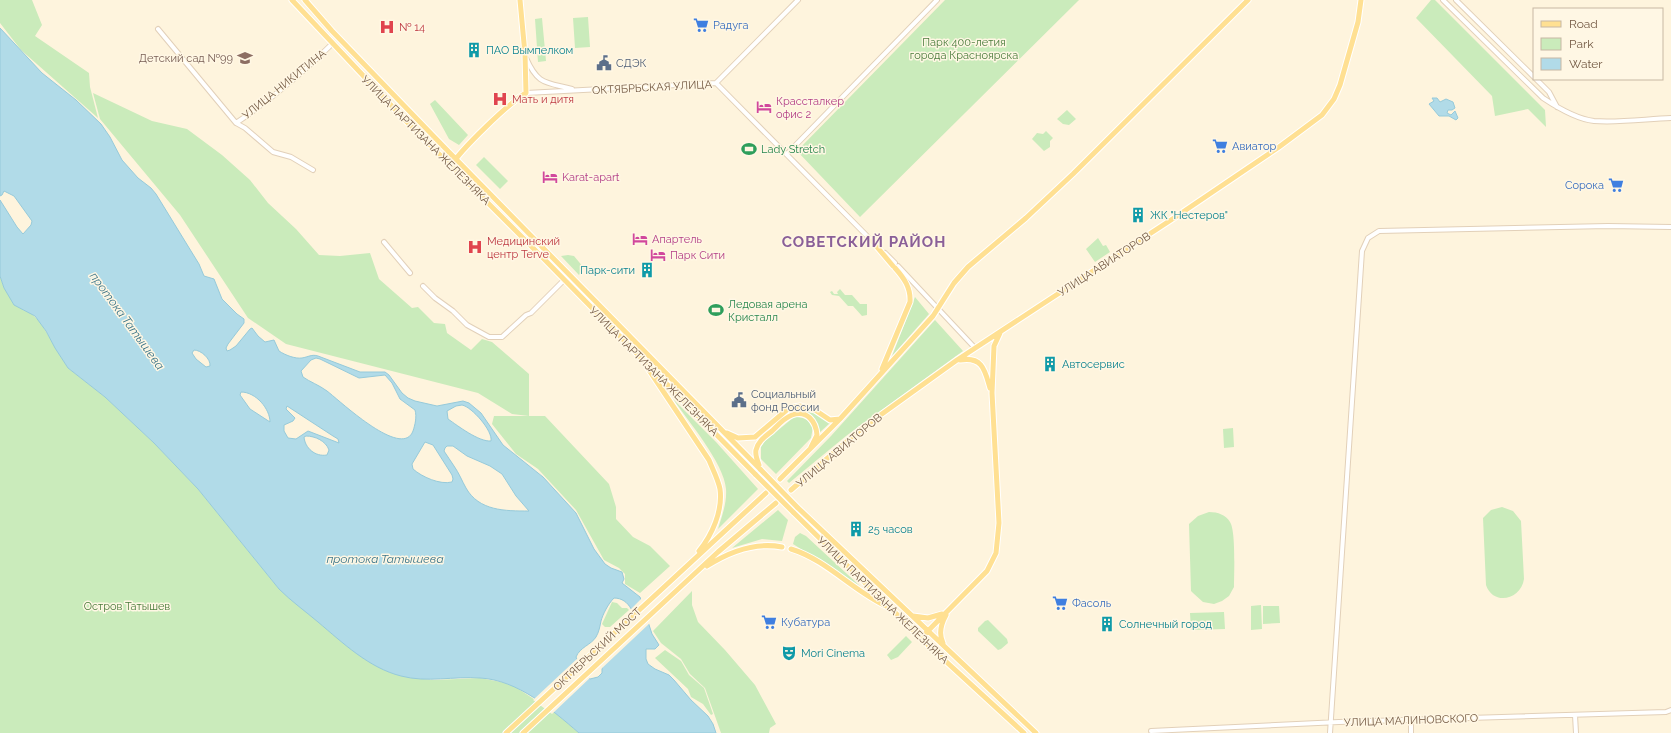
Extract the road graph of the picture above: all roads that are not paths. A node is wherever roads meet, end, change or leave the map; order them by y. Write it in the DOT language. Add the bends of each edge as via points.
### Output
graph roads {
  1 [pos="305,0"];
  2 [pos="520,0"];
  3 [pos="798,0"];
  4 [pos="937,0"];
  5 [pos="1248,0"];
  6 [pos="1361,0"];
  7 [pos="1443,0"];
  8 [pos="1456,0"];
  9 [pos="294,1"];
  10 [pos="158,29"];
  11 [pos="332,44"];
  12 [pos="526,58"];
  13 [pos="1533,76"];
  14 [pos="1537,80"];
  15 [pos="716,83"];
  16 [pos="577,90"];
  17 [pos="526,93"];
  18 [pos="1557,107"];
  19 [pos="1671,118"];
  20 [pos="236,123"];
  21 [pos="787,154"];
  22 [pos="455,158"];
  23 [pos="451,166"];
  24 [pos="313,170"];
  25 [pos="1671,227"];
  26 [pos="872,241"];
  27 [pos="384,242"];
  28 [pos="895,266"];
  29 [pos="410,273"];
  30 [pos="564,280"];
  31 [pos="423,286"];
  32 [pos="938,308"];
  33 [pos="1001,332"];
  34 [pos="975,348"];
  35 [pos="642,359"];
  36 [pos="957,360"];
  37 [pos="878,377"];
  38 [pos="992,393"];
  39 [pos="840,419"];
  40 [pos="721,429"];
  41 [pos="806,454"];
  42 [pos="761,470"];
  43 [pos="780,479"];
  44 [pos="791,490"];
  45 [pos="766,492"];
  46 [pos="776,503"];
  47 [pos="782,547"];
  48 [pos="791,549"];
  49 [pos="688,564"];
  50 [pos="696,573"];
  51 [pos="890,608"];
  52 [pos="947,612"];
  53 [pos="913,616"];
  54 [pos="928,631"];
  55 [pos="922,638"];
  56 [pos="946,649"];
  57 [pos="1671,710"];
  58 [pos="1575,715"];
  59 [pos="1410,720"];
  60 [pos="1331,723"];
  61 [pos="1151,731"];
  62 [pos="507,732"];
  63 [pos="523,733"];
  64 [pos="1024,733"];
  65 [pos="1036,733"];
  66 [pos="1330,733"];
  67 [pos="1411,733"];
  68 [pos="1576,733"];
  1 -- 22 [label="main road, УЛИЦА ПАРТИЗАНА ЖЕЛЕЗНЯКА"];
  2 -- 12 [label="main road"];
  3 -- 15 [label="street"];
  4 -- 21 [label="street"];
  5 -- 32 [label="main road, УЛИЦА АВИАТОРОВ" via="1073,174 968,267"];
  6 -- 33 [label="main road, УЛИЦА АВИАТОРОВ" via="1358,22 1340,85 1334,99 1322,115 1177,216"];
  7 -- 18 [label="street" via="1543,98"];
  8 -- 13 [label="street"];
  9 -- 11 [label="main road, УЛИЦА ПАРТИЗАНА ЖЕЛЕЗНЯКА"];
  10 -- 20 [label="street, УЛИЦА НИКИТИНА"];
  11 -- 20 [label="street, УЛИЦА НИКИТИНА"];
  11 -- 23 [label="main road, УЛИЦА ПАРТИЗАНА ЖЕЛЕЗНЯКА"];
  12 -- 16 [label="street" via="532,71 542,82"];
  12 -- 17 [label="main road"];
  14 -- 18 [label="street" via="1549,92"];
  15 -- 16 [label="street, ОКТЯБРЬСКАЯ УЛИЦА"];
  15 -- 21 [label="street, ОКТЯБРЬСКАЯ УЛИЦА"];
  16 -- 17 [label="street, ОКТЯБРЬСКАЯ УЛИЦА"];
  17 -- 22 [label="main road"];
  18 -- 19 [label="street" via="1592,121"];
  20 -- 24 [label="street, УЛИЦА НИКИТИНА" via="273,152 291,157"];
  21 -- 26 [label="street, ОКТЯБРЬСКАЯ УЛИЦА"];
  22 -- 23 [label="main road"];
  22 -- 40 [label="main road, УЛИЦА ПАРТИЗАНА ЖЕЛЕЗНЯКА"];
  23 -- 30 [label="main road, УЛИЦА ПАРТИЗАНА ЖЕЛЕЗНЯКА"];
  25 -- 60 [label="street" via="1379,231 1368,238 1362,251"];
  26 -- 28 [label="main road"];
  27 -- 29 [label="street"];
  28 -- 32 [label="street"];
  28 -- 37 [label="main road" via="908,286 910,302"];
  30 -- 31 [label="street" via="502,337 489,337 467,325"];
  30 -- 35 [label="main road, УЛИЦА ПАРТИЗАНА ЖЕЛЕЗНЯКА"];
  32 -- 34 [label="street"];
  32 -- 37 [label="main road, УЛИЦА АВИАТОРОВ"];
  33 -- 34 [label="main road, УЛИЦА АВИАТОРОВ"];
  33 -- 38 [label="main road" via="994,346"];
  34 -- 36 [label="main road, УЛИЦА АВИАТОРОВ"];
  35 -- 49 [label="main road" via="717,476 720,503 713,528 708,539"];
  35 -- 51 [label="main road, УЛИЦА ПАРТИЗАНА ЖЕЛЕЗНЯКА, bridge"];
  36 -- 38 [label="main road" via="967,358 982,365"];
  36 -- 44 [label="main road, УЛИЦА АВИАТОРОВ" via="861,429"];
  37 -- 39 [label="main road, УЛИЦА АВИАТОРОВ"];
  38 -- 52 [label="main road" via="999,523 997,547 987,571"];
  39 -- 40 [label="main road" via="830,420 815,410 800,406 789,408 755,437 738,438"];
  39 -- 41 [label="main road, УЛИЦА АВИАТОРОВ"];
  40 -- 42 [label="main road, УЛИЦА ПАРТИЗАНА ЖЕЛЕЗНЯКА"];
  41 -- 42 [label="main road" via="816,439 816,430 809,417 796,414 782,422 759,444 756,457"];
  41 -- 43 [label="main road, УЛИЦА АВИАТОРОВ"];
  42 -- 53 [label="main road, УЛИЦА ПАРТИЗАНА ЖЕЛЕЗНЯКА, bridge" via="859,567"];
  45 -- 49 [label="main road"];
  46 -- 50 [label="main road"];
  47 -- 50 [label="main road" via="764,545 732,552"];
  48 -- 51 [label="main road" via="810,557 872,600"];
  49 -- 62 [label="main road, ОКТЯБРЬСКИЙ МОСТ"];
  50 -- 63 [label="main road, ОКТЯБРЬСКИЙ МОСТ"];
  51 -- 55 [label="main road, УЛИЦА ПАРТИЗАНА ЖЕЛЕЗНЯКА"];
  52 -- 53 [label="main road" via="928,618"];
  52 -- 54 [label="main road"];
  52 -- 56 [label="main road" via="940,635"];
  53 -- 54 [label="main road, УЛИЦА ПАРТИЗАНА ЖЕЛЕЗНЯКА"];
  54 -- 55 [label="main road"];
  54 -- 56 [label="main road, УЛИЦА ПАРТИЗАНА ЖЕЛЕЗНЯКА"];
  55 -- 64 [label="main road, УЛИЦА ПАРТИЗАНА ЖЕЛЕЗНЯКА"];
  56 -- 65 [label="main road, УЛИЦА ПАРТИЗАНА ЖЕЛЕЗНЯКА"];
  57 -- 58 [label="street, УЛИЦА МАЛИНОВСКОГО"];
  58 -- 59 [label="street, УЛИЦА МАЛИНОВСКОГО"];
  58 -- 68 [label="street"];
  59 -- 60 [label="street, УЛИЦА МАЛИНОВСКОГО"];
  59 -- 67 [label="street"];
  60 -- 61 [label="street, УЛИЦА МАЛИНОВСКОГО"];
  60 -- 66 [label="street"];
}
